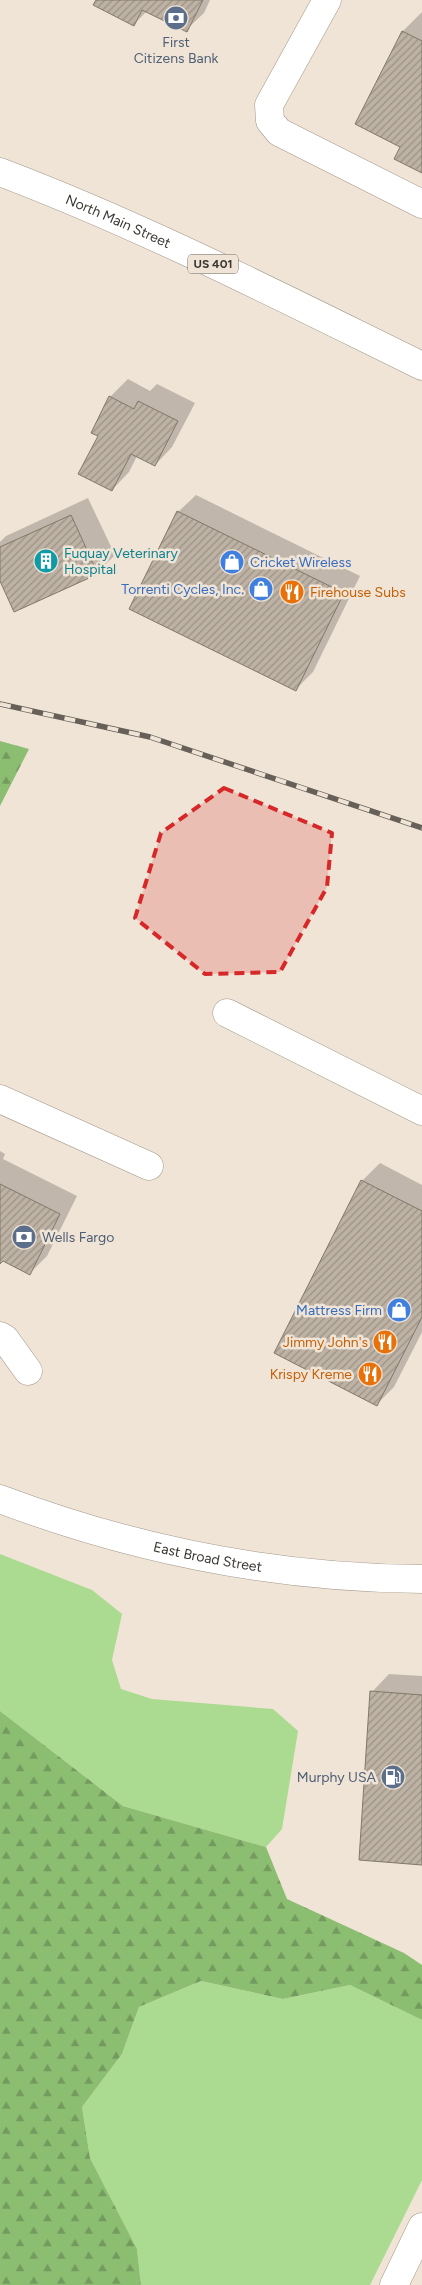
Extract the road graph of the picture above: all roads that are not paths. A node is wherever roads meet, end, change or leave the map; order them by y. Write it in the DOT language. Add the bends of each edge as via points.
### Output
graph roads {
  1 [pos="327,0"];
  2 [pos="0,172"];
  3 [pos="422,204"];
  4 [pos="422,366"];
  5 [pos="227,1012"];
  6 [pos="0,1098"];
  7 [pos="422,1111"];
  8 [pos="149,1166"];
  9 [pos="0,1336"];
  10 [pos="28,1371"];
  11 [pos="0,1498"];
  12 [pos="422,1578"];
  13 [pos="422,2226"];
  14 [pos="394,2285"];
  1 -- 3 [label="main road" via="270,105 270,122 278,132"];
  2 -- 4 [label="main road, North Main Street / US 401" via="183,250"];
  5 -- 7 [label="main road"];
  6 -- 8 [label="main road"];
  9 -- 10 [label="main road"];
  11 -- 12 [label="main road, East Broad Street" via="44,1516 164,1550 251,1567"];
  13 -- 14 [label="main road"];
}
